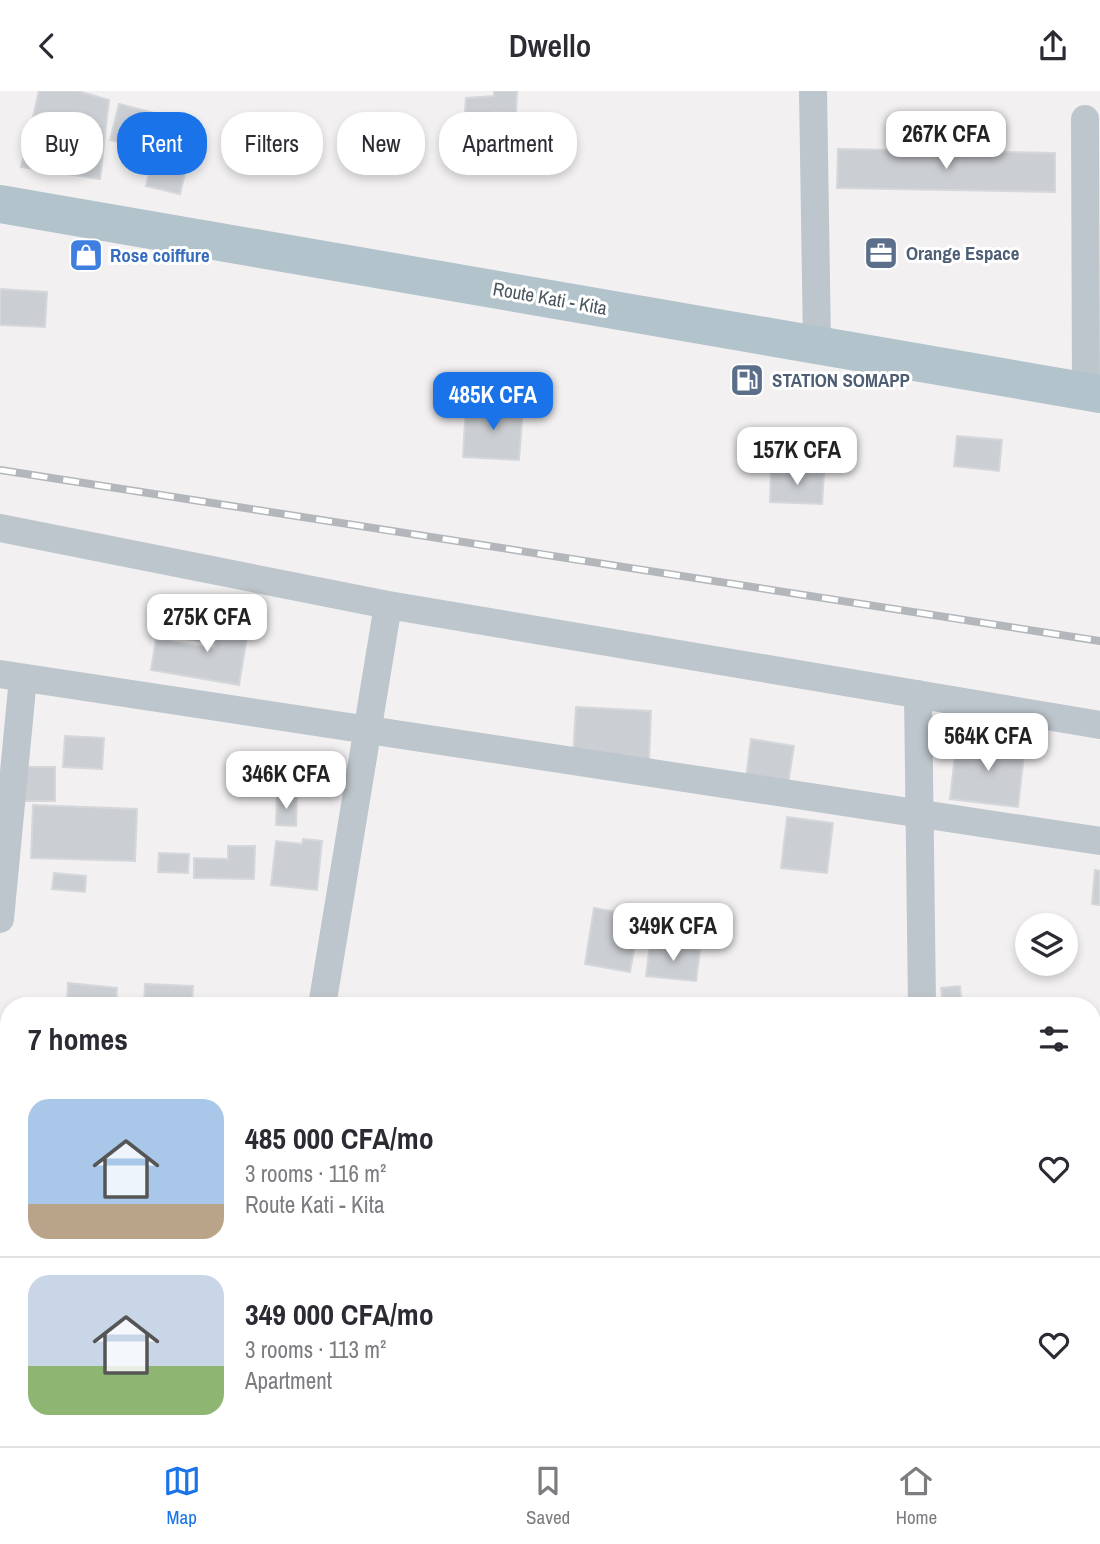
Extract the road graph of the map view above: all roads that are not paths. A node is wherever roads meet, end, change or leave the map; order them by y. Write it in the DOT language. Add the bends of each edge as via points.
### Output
graph roads {
  1 [pos="813,91"];
  2 [pos="1085,119"];
  3 [pos="0,204"];
  4 [pos="817,344"];
  5 [pos="1093,393"];
  6 [pos="0,528"];
  7 [pos="388,605"];
  8 [pos="12,676"];
  9 [pos="918,694"];
  10 [pos="1100,725"];
  11 [pos="367,730"];
  12 [pos="920,814"];
  13 [pos="1100,841"];
  14 [pos="0,919"];
  15 [pos="323,997"];
  16 [pos="922,997"];
  1 -- 4 [label="street"];
  2 -- 5 [label="street"];
  3 -- 4 [label="main road, Route Kati - Kita"];
  4 -- 5 [label="main road, Route Kati - Kita"];
  6 -- 7 [label="street"];
  7 -- 9 [label="street"];
  7 -- 11 [label="street"];
  8 -- 11 [label="street"];
  8 -- 14 [label="street"];
  9 -- 10 [label="street"];
  9 -- 12 [label="street"];
  11 -- 12 [label="street"];
  11 -- 15 [label="street"];
  12 -- 13 [label="street"];
  12 -- 16 [label="street"];
}
